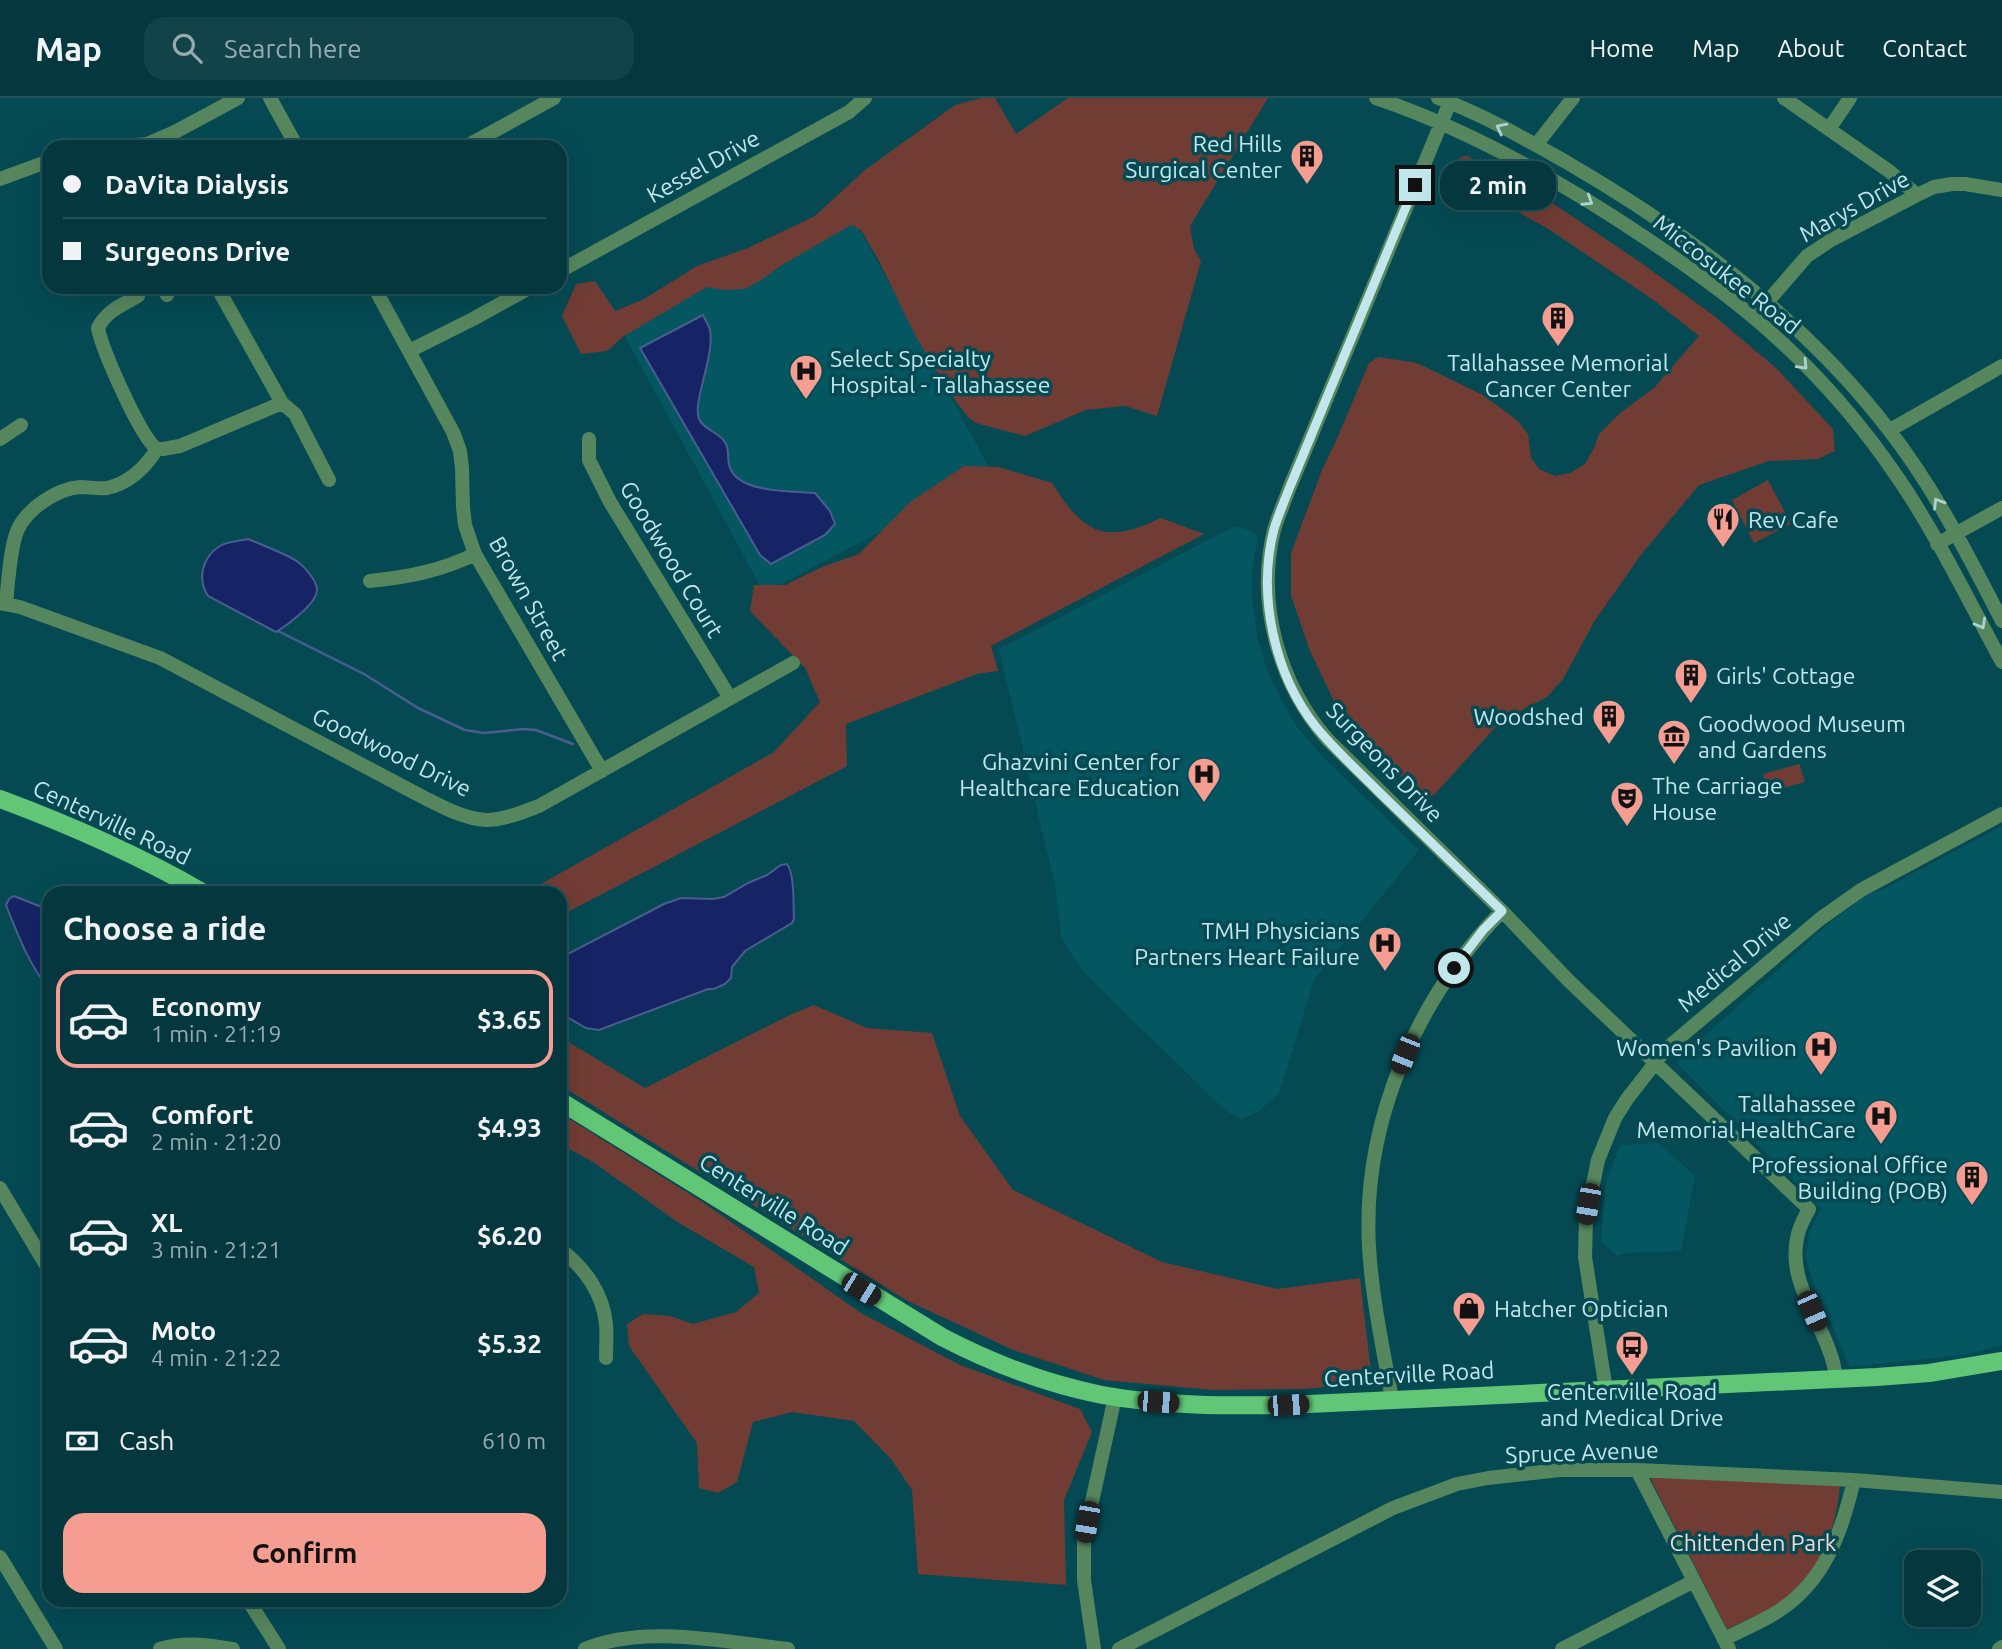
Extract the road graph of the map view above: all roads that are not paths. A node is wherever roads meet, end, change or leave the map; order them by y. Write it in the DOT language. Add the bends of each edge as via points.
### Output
graph roads {
  1 [pos="238,98"];
  2 [pos="270,98"];
  3 [pos="554,98"];
  4 [pos="865,98"];
  5 [pos="1376,98"];
  6 [pos="1573,98"];
  7 [pos="1784,98"];
  8 [pos="1850,98"];
  9 [pos="1444,100"];
  10 [pos="1441,123"];
  11 [pos="1829,129"];
  12 [pos="156,140"];
  13 [pos="293,140"];
  14 [pos="478,140"];
  15 [pos="1536,145"];
  16 [pos="42,164"];
  17 [pos="0,179"];
  18 [pos="2002,190"];
  19 [pos="1917,195"];
  20 [pos="567,267"];
  21 [pos="221,294"];
  22 [pos="378,294"];
  23 [pos="518,294"];
  24 [pos="138,296"];
  25 [pos="1768,302"];
  26 [pos="1754,318"];
  27 [pos="409,351"];
  28 [pos="2002,366"];
  29 [pos="282,403"];
  30 [pos="21,425"];
  31 [pos="1889,430"];
  32 [pos="0,439"];
  33 [pos="589,439"];
  34 [pos="1871,442"];
  35 [pos="157,449"];
  36 [pos="1915,466"];
  37 [pos="329,480"];
  38 [pos="2002,508"];
  39 [pos="1956,533"];
  40 [pos="1937,544"];
  41 [pos="475,554"];
  42 [pos="370,580"];
  43 [pos="1983,584"];
  44 [pos="1965,594"];
  45 [pos="3,604"];
  46 [pos="2002,621"];
  47 [pos="2002,662"];
  48 [pos="793,663"];
  49 [pos="730,698"];
  50 [pos="602,771"];
  51 [pos="0,799"];
  52 [pos="2002,814"];
  53 [pos="191,886"];
  54 [pos="1502,911"];
  55 [pos="1655,1063"];
  56 [pos="567,1105"];
  57 [pos="0,1188"];
  58 [pos="567,1255"];
  59 [pos="42,1258"];
  60 [pos="606,1358"];
  61 [pos="2002,1361"];
  62 [pos="1836,1378"];
  63 [pos="1606,1390"];
  64 [pos="1115,1397"];
  65 [pos="1392,1399"];
  66 [pos="1637,1470"];
  67 [pos="1854,1480"];
  68 [pos="2002,1492"];
  69 [pos="0,1557"];
  70 [pos="1694,1581"];
  71 [pos="252,1607"];
  72 [pos="691,1644"];
  73 [pos="1727,1644"];
  74 [pos="57,1649"];
  75 [pos="160,1649"];
  76 [pos="233,1649"];
  77 [pos="279,1649"];
  78 [pos="585,1649"];
  79 [pos="788,1649"];
  80 [pos="1094,1649"];
  81 [pos="1119,1649"];
  82 [pos="1562,1649"];
  1 -- 12 [label="street"];
  2 -- 13 [label="street"];
  3 -- 14 [label="street"];
  4 -- 20 [label="street, Kessel Drive"];
  5 -- 10 [label="street, Miccosukee Road"];
  6 -- 15 [label="street"];
  7 -- 11 [label="street"];
  8 -- 11 [label="street"];
  9 -- 10 [label="street, Surgeons Drive"];
  15 -- 9 [label="street, Miccosukee Road, one-way"];
  10 -- 26 [label="street, Miccosukee Road, one-way" via="1566,187"];
  10 -- 54 [label="street, Surgeons Drive" via="1278,519 1269,559 1269,612 1288,679 1315,726"];
  11 -- 19 [label="street"];
  15 -- 25 [label="street, Miccosukee Road" via="1636,205"];
  16 -- 17 [label="street"];
  18 -- 19 [label="street, Marys Drive" via="1952,184"];
  19 -- 25 [label="street, Marys Drive" via="1807,256"];
  21 -- 29 [label="street"];
  22 -- 27 [label="street, Brown Street"];
  23 -- 27 [label="street"];
  24 -- 35 [label="street" via="109,312 98,328 131,407"];
  25 -- 26 [label="street, Marys Drive"];
  25 -- 31 [label="street, Miccosukee Road" via="1848,380"];
  26 -- 34 [label="street, Miccosukee Road, one-way" via="1816,377"];
  27 -- 41 [label="street, Brown Street" via="460,452 465,525"];
  28 -- 31 [label="street"];
  29 -- 35 [label="street" via="180,446"];
  29 -- 37 [label="street" via="295,414"];
  30 -- 32 [label="street"];
  31 -- 36 [label="street, Miccosukee Road"];
  33 -- 49 [label="street, Goodwood Court" via="589,460 610,502"];
  34 -- 36 [label="street" via="1896,449"];
  34 -- 40 [label="street, Miccosukee Road" via="1898,477"];
  35 -- 45 [label="street" via="133,477 106,488 70,489 44,502 23,521 15,538"];
  39 -- 36 [label="street, Miccosukee Road, one-way"];
  38 -- 39 [label="street"];
  39 -- 40 [label="street"];
  39 -- 43 [label="street, Miccosukee Road"];
  40 -- 44 [label="street, Miccosukee Road"];
  41 -- 42 [label="street" via="418,575"];
  41 -- 50 [label="street, Brown Street"];
  43 -- 44 [label="street"];
  43 -- 46 [label="street, Miccosukee Road"];
  44 -- 47 [label="street, Miccosukee Road, one-way"];
  45 -- 50 [label="street, Goodwood Drive" via="160,658 419,795 468,816 486,820 518,814"];
  48 -- 49 [label="street, Goodwood Drive"];
  49 -- 50 [label="street, Goodwood Drive"];
  51 -- 53 [label="main road, Centerville Road" via="134,855"];
  52 -- 55 [label="street, Medical Drive" via="1849,898 1665,1049"];
  54 -- 55 [label="street, Surgeons Drive"];
  54 -- 65 [label="street" via="1461,957 1419,1024 1394,1082 1377,1145 1369,1247"];
  55 -- 62 [label="street, Surgeons Drive" via="1809,1209 1798,1233 1798,1273"];
  55 -- 63 [label="street, Medical Drive" via="1615,1118 1594,1172 1586,1218 1585,1257"];
  56 -- 64 [label="main road, Centerville Road" via="942,1338 1034,1376"];
  57 -- 59 [label="street"];
  58 -- 60 [label="street" via="594,1286 603,1306"];
  61 -- 62 [label="main road, Centerville Road" via="1929,1373"];
  62 -- 63 [label="main road, Centerville Road"];
  63 -- 65 [label="main road, Centerville Road"];
  64 -- 65 [label="main road, Centerville Road" via="1242,1406"];
  64 -- 80 [label="street" via="1084,1538 1084,1580"];
  66 -- 67 [label="street, Spruce Avenue"];
  66 -- 70 [label="street"];
  66 -- 81 [label="street, Spruce Avenue" via="1535,1472 1457,1484 1394,1508"];
  67 -- 68 [label="street, Spruce Avenue"];
  67 -- 73 [label="street" via="1834,1546 1804,1591"];
  69 -- 74 [label="street"];
  70 -- 73 [label="street"];
  70 -- 82 [label="street"];
  71 -- 77 [label="street"];
  72 -- 78 [label="street" via="636,1636"];
  72 -- 79 [label="street"];
  75 -- 76 [label="street" via="195,1644"];
}
